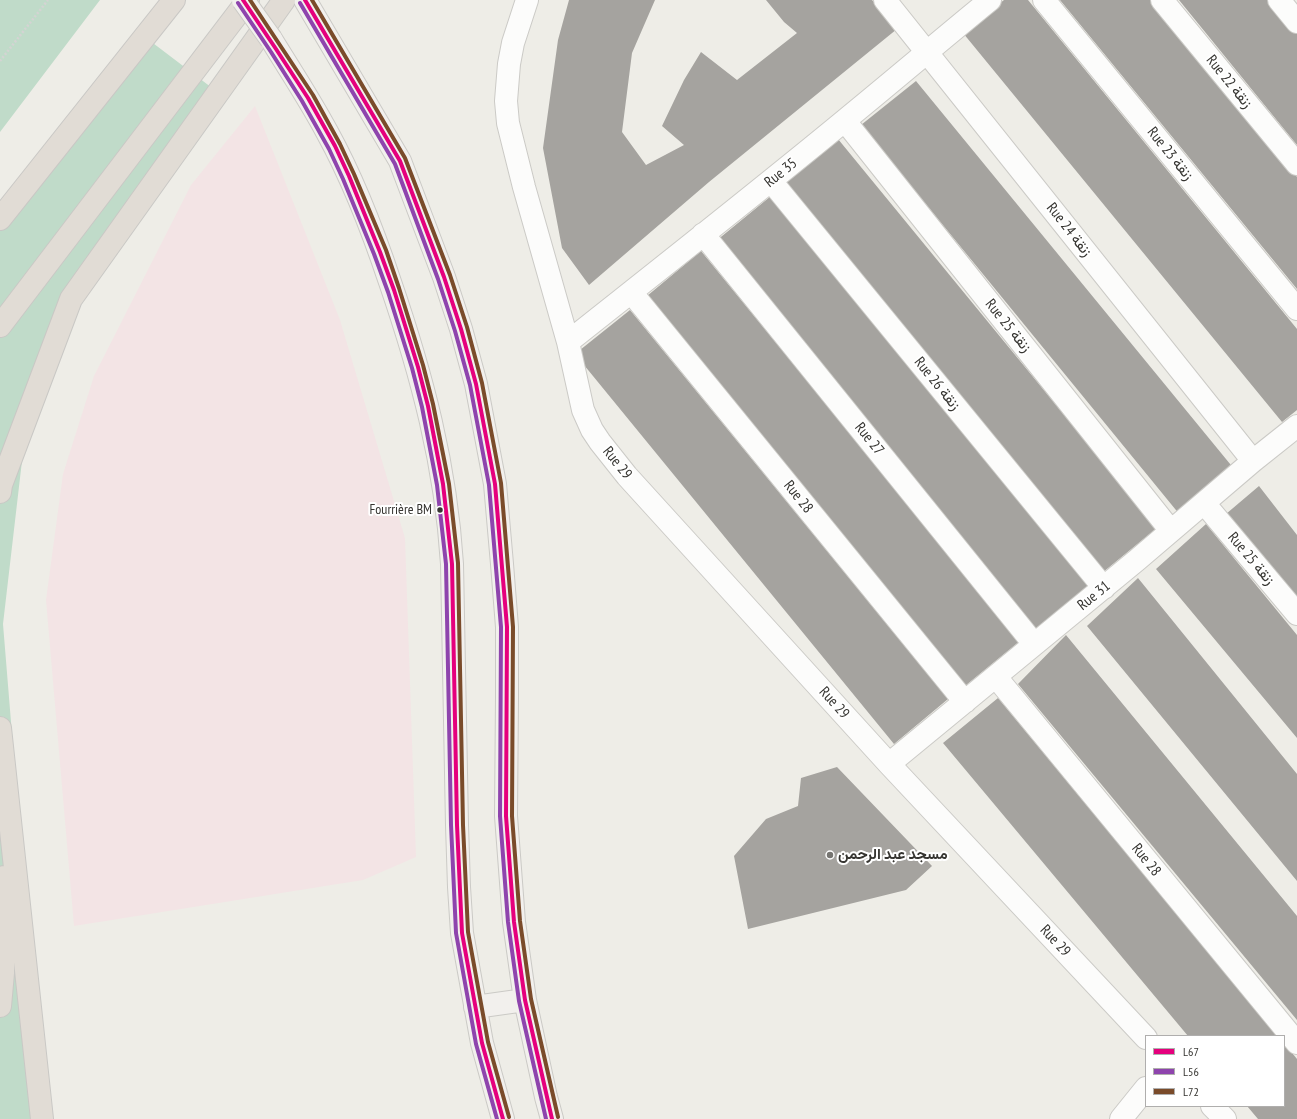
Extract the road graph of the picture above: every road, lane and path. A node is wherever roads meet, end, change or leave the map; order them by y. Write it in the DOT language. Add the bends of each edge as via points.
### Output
graph roads {
  1 [pos="48,0"];
  2 [pos="174,0"];
  3 [pos="244,0"];
  4 [pos="248,0"];
  5 [pos="284,0"];
  6 [pos="527,0"];
  7 [pos="885,0"];
  8 [pos="990,0"];
  9 [pos="1044,0"];
  10 [pos="1162,0"];
  11 [pos="1279,0"];
  12 [pos="307,3"];
  13 [pos="1297,22"];
  14 [pos="927,51"];
  15 [pos="0,61"];
  16 [pos="845,121"];
  17 [pos="1297,164"];
  18 [pos="771,181"];
  19 [pos="0,219"];
  20 [pos="703,234"];
  21 [pos="631,292"];
  22 [pos="1297,309"];
  23 [pos="0,326"];
  24 [pos="568,342"];
  25 [pos="1297,426"];
  26 [pos="1253,461"];
  27 [pos="0,492"];
  28 [pos="1204,503"];
  29 [pos="1171,531"];
  30 [pos="1104,588"];
  31 [pos="1297,614"];
  32 [pos="1034,644"];
  33 [pos="996,677"];
  34 [pos="965,702"];
  35 [pos="0,728"];
  36 [pos="889,764"];
  37 [pos="4,773"];
  38 [pos="525,1000"];
  39 [pos="0,1006"];
  40 [pos="475,1007"];
  41 [pos="1145,1037"];
  42 [pos="1297,1043"];
  43 [pos="1145,1089"];
  44 [pos="1213,1107"];
  45 [pos="42,1119"];
  46 [pos="503,1119"];
  47 [pos="552,1119"];
  48 [pos="1121,1119"];
  49 [pos="1225,1119"];
  1 -- 15 [label="path"];
  2 -- 19 [label="highway"];
  3 -- 40 [label="main road, bridge" via="271,39 327,132 356,192 405,325 434,433 450,530 459,887 462,933"];
  4 -- 23 [label="highway"];
  5 -- 27 [label="highway" via="71,299"];
  6 -- 24 [label="street, Rue 29" via="509,64 506,101 508,123"];
  7 -- 14 [label="street, Rue 24 زنقة"];
  8 -- 14 [label="street, Rue 35"];
  9 -- 22 [label="street, Rue 23 زنقة"];
  10 -- 17 [label="street, Rue 22 زنقة"];
  11 -- 13 [label="street"];
  12 -- 38 [label="main road" via="400,161 461,329 483,416 495,484 503,572 508,697 506,816 512,908"];
  14 -- 16 [label="street, Rue 35"];
  14 -- 26 [label="street, Rue 24 زنقة"];
  16 -- 18 [label="street, Rue 35"];
  16 -- 29 [label="street, Rue 25 زنقة"];
  18 -- 20 [label="street, Rue 35"];
  18 -- 30 [label="street, Rue 26 زنقة"];
  20 -- 21 [label="street, Rue 35"];
  20 -- 32 [label="street, Rue 27"];
  21 -- 24 [label="street, Rue 35"];
  21 -- 34 [label="street, Rue 28"];
  24 -- 36 [label="street, Rue 29" via="583,410 600,442 633,482"];
  25 -- 26 [label="street, Rue 31"];
  26 -- 28 [label="street, Rue 31"];
  28 -- 29 [label="street, Rue 31"];
  28 -- 31 [label="street, Rue 25 زنقة"];
  29 -- 30 [label="street, Rue 31"];
  30 -- 32 [label="street, Rue 31"];
  32 -- 33 [label="street, Rue 31"];
  33 -- 34 [label="street, Rue 31"];
  33 -- 42 [label="street, Rue 28"];
  34 -- 36 [label="street, Rue 31"];
  35 -- 37 [label="highway"];
  36 -- 41 [label="street, Rue 29"];
  37 -- 39 [label="highway" via="3,973"];
  37 -- 45 [label="highway"];
  38 -- 40 [label="main road"];
  38 -- 47 [label="main road"];
  40 -- 46 [label="main road"];
  43 -- 48 [label="street"];
  44 -- 49 [label="street"];
}
